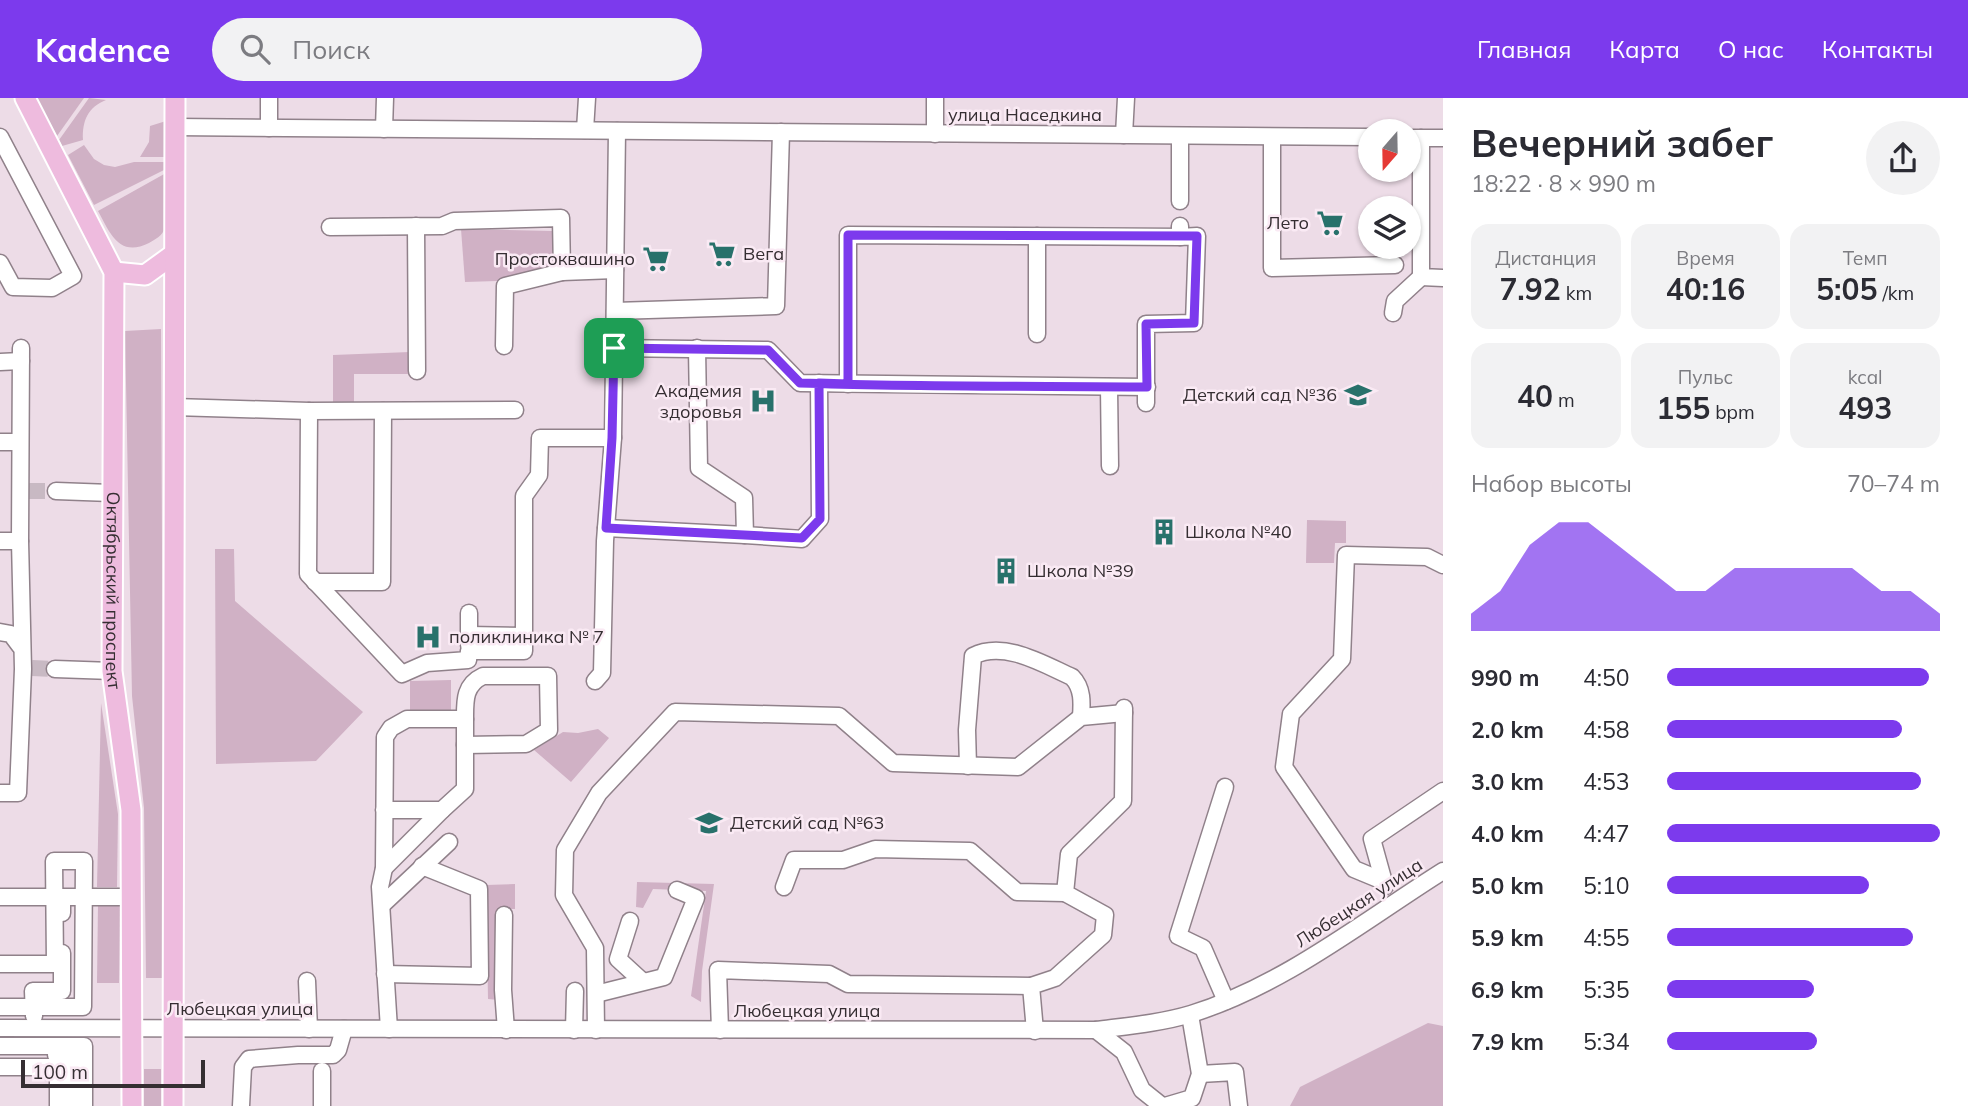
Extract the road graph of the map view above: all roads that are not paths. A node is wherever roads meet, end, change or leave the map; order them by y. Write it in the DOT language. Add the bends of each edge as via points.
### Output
graph roads {
  1 [pos="25,98"];
  2 [pos="175,98"];
  3 [pos="268,98"];
  4 [pos="385,98"];
  5 [pos="587,98"];
  6 [pos="935,98"];
  7 [pos="1126,98"];
  8 [pos="175,127"];
  9 [pos="269,128"];
  10 [pos="384,129"];
  11 [pos="585,131"];
  12 [pos="617,131"];
  13 [pos="781,132"];
  14 [pos="935,134"];
  15 [pos="1124,135"];
  16 [pos="1180,136"];
  17 [pos="0,137"];
  18 [pos="1272,137"];
  19 [pos="1358,137"];
  20 [pos="1421,138"];
  21 [pos="1443,138"];
  22 [pos="1417,182"];
  23 [pos="1180,201"];
  24 [pos="416,226"];
  25 [pos="330,227"];
  26 [pos="1037,236"];
  27 [pos="174,254"];
  28 [pos="0,263"];
  29 [pos="1395,265"];
  30 [pos="615,270"];
  31 [pos="114,272"];
  32 [pos="562,272"];
  33 [pos="1421,278"];
  34 [pos="1443,278"];
  35 [pos="5,283"];
  36 [pos="615,311"];
  37 [pos="1393,313"];
  38 [pos="1037,334"];
  39 [pos="504,346"];
  40 [pos="614,348"];
  41 [pos="697,348"];
  42 [pos="0,362"];
  43 [pos="417,371"];
  44 [pos="819,383"];
  45 [pos="848,384"];
  46 [pos="1109,387"];
  47 [pos="174,408"];
  48 [pos="515,410"];
  49 [pos="309,411"];
  50 [pos="383,411"];
  51 [pos="612,438"];
  52 [pos="0,442"];
  53 [pos="20,442"];
  54 [pos="1110,466"];
  55 [pos="56,491"];
  56 [pos="111,493"];
  57 [pos="606,528"];
  58 [pos="745,535"];
  59 [pos="0,541"];
  60 [pos="20,541"];
  61 [pos="1443,565"];
  62 [pos="315,582"];
  63 [pos="469,612"];
  64 [pos="0,632"];
  65 [pos="469,643"];
  66 [pos="20,646"];
  67 [pos="55,669"];
  68 [pos="112,671"];
  69 [pos="595,681"];
  70 [pos="1081,718"];
  71 [pos="465,719"];
  72 [pos="465,745"];
  73 [pos="968,765"];
  74 [pos="1225,787"];
  75 [pos="1443,791"];
  76 [pos="0,793"];
  77 [pos="384,810"];
  78 [pos="442,810"];
  79 [pos="449,842"];
  80 [pos="422,866"];
  81 [pos="384,868"];
  82 [pos="1443,871"];
  83 [pos="1383,881"];
  84 [pos="784,887"];
  85 [pos="677,890"];
  86 [pos="1065,893"];
  87 [pos="0,897"];
  88 [pos="58,897"];
  89 [pos="84,897"];
  90 [pos="131,897"];
  91 [pos="1394,902"];
  92 [pos="383,904"];
  93 [pos="504,915"];
  94 [pos="629,921"];
  95 [pos="0,964"];
  96 [pos="385,974"];
  97 [pos="307,981"];
  98 [pos="642,981"];
  99 [pos="1031,986"];
  100 [pos="575,991"];
  101 [pos="596,994"];
  102 [pos="1226,1001"];
  103 [pos="0,1007"];
  104 [pos="34,1007"];
  105 [pos="1190,1014"];
  106 [pos="0,1028"];
  107 [pos="34,1028"];
  108 [pos="131,1028"];
  109 [pos="174,1028"];
  110 [pos="309,1029"];
  111 [pos="344,1029"];
  112 [pos="389,1029"];
  113 [pos="506,1030"];
  114 [pos="574,1030"];
  115 [pos="596,1030"];
  116 [pos="720,1030"];
  117 [pos="1096,1030"];
  118 [pos="1034,1031"];
  119 [pos="0,1046"];
  120 [pos="0,1054"];
  121 [pos="0,1067"];
  122 [pos="322,1071"];
  123 [pos="1200,1074"];
  124 [pos="1192,1102"];
  125 [pos="58,1106"];
  126 [pos="73,1106"];
  127 [pos="84,1106"];
  128 [pos="132,1106"];
  129 [pos="173,1106"];
  130 [pos="241,1106"];
  131 [pos="322,1106"];
  132 [pos="1164,1106"];
  133 [pos="1239,1106"];
  1 -- 31 [label="main road, Октябрьский проспект"];
  2 -- 8 [label="main road"];
  3 -- 9 [label="street"];
  4 -- 10 [label="street"];
  5 -- 11 [label="street"];
  6 -- 14 [label="street"];
  7 -- 15 [label="street"];
  8 -- 9 [label="street, улица Наседкина"];
  8 -- 27 [label="main road"];
  9 -- 10 [label="street, улица Наседкина"];
  10 -- 11 [label="street, улица Наседкина"];
  11 -- 12 [label="street, улица Наседкина"];
  12 -- 13 [label="street, улица Наседкина"];
  12 -- 30 [label="street"];
  13 -- 14 [label="street, улица Наседкина"];
  13 -- 36 [label="street" via="776,306"];
  14 -- 15 [label="street, улица Наседкина"];
  15 -- 16 [label="street, улица Наседкина"];
  16 -- 18 [label="street, улица Наседкина"];
  16 -- 23 [label="street"];
  17 -- 35 [label="street" via="73,276 52,288"];
  18 -- 19 [label="street, улица Наседкина"];
  18 -- 29 [label="street" via="1272,268"];
  20 -- 21 [label="street"];
  22 -- 33 [label="street"];
  24 -- 25 [label="street"];
  24 -- 32 [label="street" via="561,218"];
  24 -- 43 [label="street"];
  26 -- 38 [label="street"];
  26 -- 45 [label="street" via="848,235"];
  26 -- 46 [label="street" via="1180,232 1197,236 1194,323 1146,324 1147,395"];
  27 -- 31 [label="main road" via="145,275"];
  27 -- 47 [label="main road"];
  28 -- 35 [label="street"];
  30 -- 32 [label="street"];
  30 -- 36 [label="street"];
  31 -- 56 [label="main road, Октябрьский проспект"];
  32 -- 39 [label="street" via="505,286"];
  33 -- 34 [label="street"];
  33 -- 37 [label="street" via="1395,301"];
  36 -- 40 [label="street"];
  40 -- 41 [label="street"];
  40 -- 51 [label="street"];
  41 -- 44 [label="street" via="768,350 800,383"];
  41 -- 58 [label="street" via="699,468 744,498"];
  42 -- 53 [label="street" via="21,355"];
  44 -- 45 [label="street"];
  44 -- 58 [label="street" via="820,519 802,538"];
  45 -- 46 [label="street"];
  46 -- 54 [label="street"];
  47 -- 49 [label="street"];
  47 -- 109 [label="main road"];
  48 -- 50 [label="street"];
  49 -- 50 [label="street"];
  49 -- 62 [label="street" via="308,574"];
  50 -- 62 [label="street" via="382,582"];
  51 -- 57 [label="street"];
  51 -- 65 [label="street" via="540,438 539,475 524,496 524,636"];
  52 -- 53 [label="street"];
  53 -- 60 [label="street" via="24,490"];
  55 -- 56 [label="street"];
  56 -- 68 [label="main road, Октябрьский проспект"];
  57 -- 58 [label="street"];
  57 -- 69 [label="street" via="602,673"];
  59 -- 60 [label="street"];
  60 -- 66 [label="street"];
  61 -- 83 [label="street" via="1427,556 1346,555 1342,659 1291,714 1284,767 1354,869"];
  62 -- 65 [label="street" via="402,674 427,663 468,660"];
  63 -- 65 [label="street"];
  64 -- 66 [label="street" via="11,634"];
  66 -- 76 [label="street" via="27,669 18,793"];
  67 -- 68 [label="street"];
  68 -- 90 [label="main road, Октябрьский проспект" via="131,810"];
  70 -- 73 [label="street" via="1018,767"];
  70 -- 73 [label="street" via="1082,699 1072,677 1003,650 984,650 973,656"];
  70 -- 86 [label="street" via="1124,710 1123,801 1069,854"];
  71 -- 72 [label="street"];
  71 -- 72 [label="street" via="466,695 478,678 548,676 549,730 526,744"];
  71 -- 77 [label="street" via="407,719 391,727 383,743"];
  72 -- 78 [label="street" via="466,789"];
  73 -- 101 [label="street" via="893,763 839,716 675,712 599,793 565,850 564,895 595,948"];
  74 -- 102 [label="street" via="1178,936 1203,948"];
  75 -- 83 [label="street" via="1372,839"];
  77 -- 78 [label="street"];
  77 -- 81 [label="street"];
  78 -- 81 [label="street"];
  79 -- 80 [label="street"];
  80 -- 92 [label="street"];
  80 -- 96 [label="street" via="479,889 480,976"];
  81 -- 92 [label="street"];
  82 -- 91 [label="street, Любецкая улица"];
  83 -- 91 [label="street"];
  84 -- 86 [label="street" via="794,860 843,860 875,849 971,850 1017,892"];
  85 -- 98 [label="street" via="696,898 664,977"];
  86 -- 99 [label="street" via="1105,915 1103,935 1055,978"];
  87 -- 88 [label="street"];
  88 -- 89 [label="street"];
  88 -- 89 [label="street" via="54,861 84,861"];
  88 -- 95 [label="street" via="55,964"];
  88 -- 104 [label="street" via="62,991 33,990"];
  89 -- 90 [label="street"];
  89 -- 104 [label="street" via="83,1007"];
  90 -- 108 [label="main road, Октябрьский проспект"];
  91 -- 102 [label="street, Любецкая улица" via="1285,973"];
  92 -- 96 [label="street"];
  93 -- 113 [label="street"];
  94 -- 98 [label="street" via="618,959"];
  96 -- 112 [label="street"];
  97 -- 110 [label="street"];
  98 -- 101 [label="street"];
  99 -- 116 [label="street" via="848,984 829,974 718,970"];
  99 -- 118 [label="street"];
  100 -- 114 [label="street"];
  101 -- 115 [label="street"];
  102 -- 105 [label="street, Любецкая улица"];
  103 -- 104 [label="street"];
  104 -- 107 [label="street"];
  105 -- 117 [label="street, Любецкая улица"];
  105 -- 123 [label="street"];
  106 -- 107 [label="street, Любецкая улица"];
  107 -- 108 [label="street, Любецкая улица"];
  108 -- 109 [label="street, Любецкая улица"];
  108 -- 128 [label="main road, Октябрьский проспект"];
  109 -- 110 [label="street, Любецкая улица"];
  109 -- 129 [label="main road"];
  110 -- 111 [label="street, Любецкая улица"];
  111 -- 112 [label="street, Любецкая улица"];
  111 -- 130 [label="street" via="332,1055 249,1059 243,1067"];
  112 -- 113 [label="street, Любецкая улица"];
  113 -- 114 [label="street, Любецкая улица"];
  114 -- 115 [label="street, Любецкая улица"];
  115 -- 116 [label="street, Любецкая улица"];
  116 -- 118 [label="street, Любецкая улица"];
  117 -- 118 [label="street, Любецкая улица"];
  117 -- 132 [label="street" via="1124,1052 1142,1090"];
  119 -- 127 [label="street" via="84,1046"];
  120 -- 126 [label="street" via="73,1055"];
  121 -- 125 [label="street" via="58,1067"];
  122 -- 131 [label="street"];
  123 -- 124 [label="street"];
  123 -- 133 [label="street" via="1235,1072"];
  124 -- 132 [label="street"];
}
